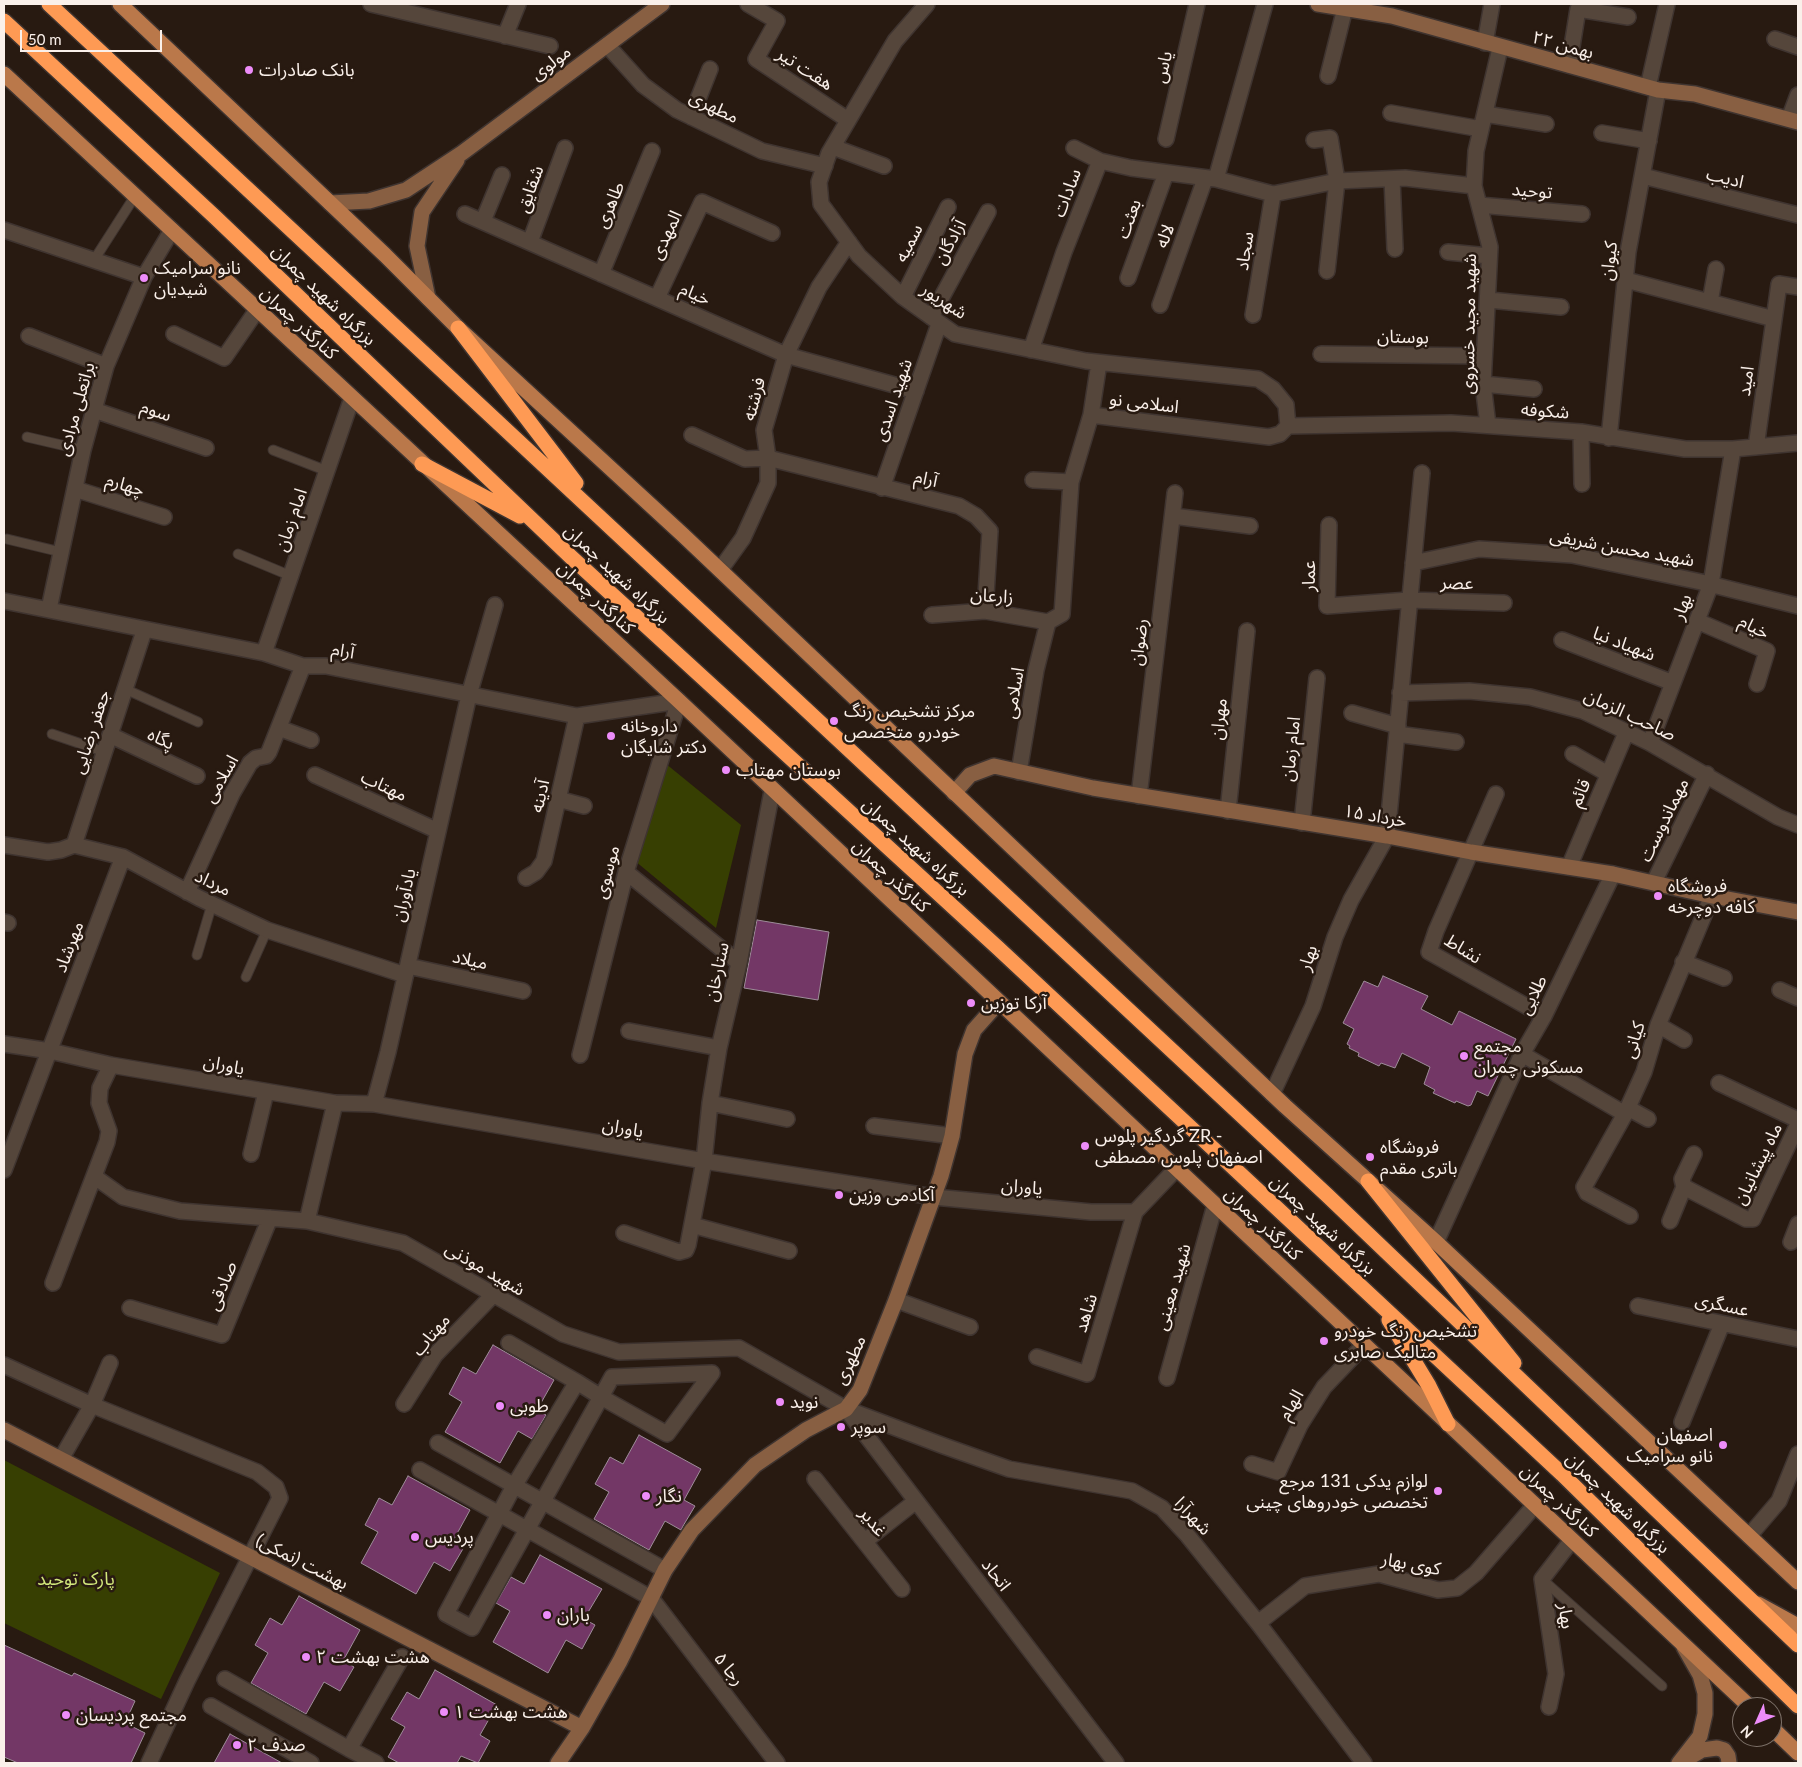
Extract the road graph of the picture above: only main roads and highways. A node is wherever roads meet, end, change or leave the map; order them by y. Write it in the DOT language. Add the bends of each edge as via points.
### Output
graph roads {
  1 [pos="49,4"];
  2 [pos="120,4"];
  3 [pos="4,21"];
  4 [pos="4,74"];
  5 [pos="458,328"];
  6 [pos="422,464"];
  7 [pos="604,520"];
  8 [pos="537,525"];
  9 [pos="1368,1181"];
  10 [pos="1379,1303"];
  11 [pos="1551,1409"];
  12 [pos="1448,1424"];
  13 [pos="1795,1576"];
  14 [pos="1750,1599"];
  15 [pos="1798,1626"];
  16 [pos="1798,1645"];
  17 [pos="1739,1697"];
  18 [pos="1798,1706"];
  19 [pos="1782,1738"];
  20 [pos="1798,1753"];
  1 -- 7 [label="highway, بزرگراه شهید چمران"];
  2 -- 5 [label="main road"];
  3 -- 8 [label="highway, بزرگراه شهید چمران" via="215,217"];
  4 -- 6 [label="main road, کنارگذر چمران"];
  5 -- 7 [label="highway"];
  5 -- 9 [label="main road" via="720,570 1272,1094"];
  6 -- 8 [label="highway"];
  6 -- 12 [label="main road, کنارگذر چمران" via="679,701"];
  7 -- 11 [label="highway, بزرگراه شهید چمران" via="1328,1196"];
  8 -- 10 [label="highway, بزرگراه شهید چمران"];
  9 -- 11 [label="highway"];
  9 -- 13 [label="main road"];
  10 -- 12 [label="highway"];
  10 -- 18 [label="highway, بزرگراه شهید چمران" via="1562,1474"];
  11 -- 14 [label="highway, بزرگراه شهید چمران"];
  12 -- 17 [label="main road, کنارگذر چمران"];
  14 -- 15 [label="main road"];
  14 -- 16 [label="highway, بزرگراه شهید چمران"];
  19 -- 20 [label="main road"];
}
